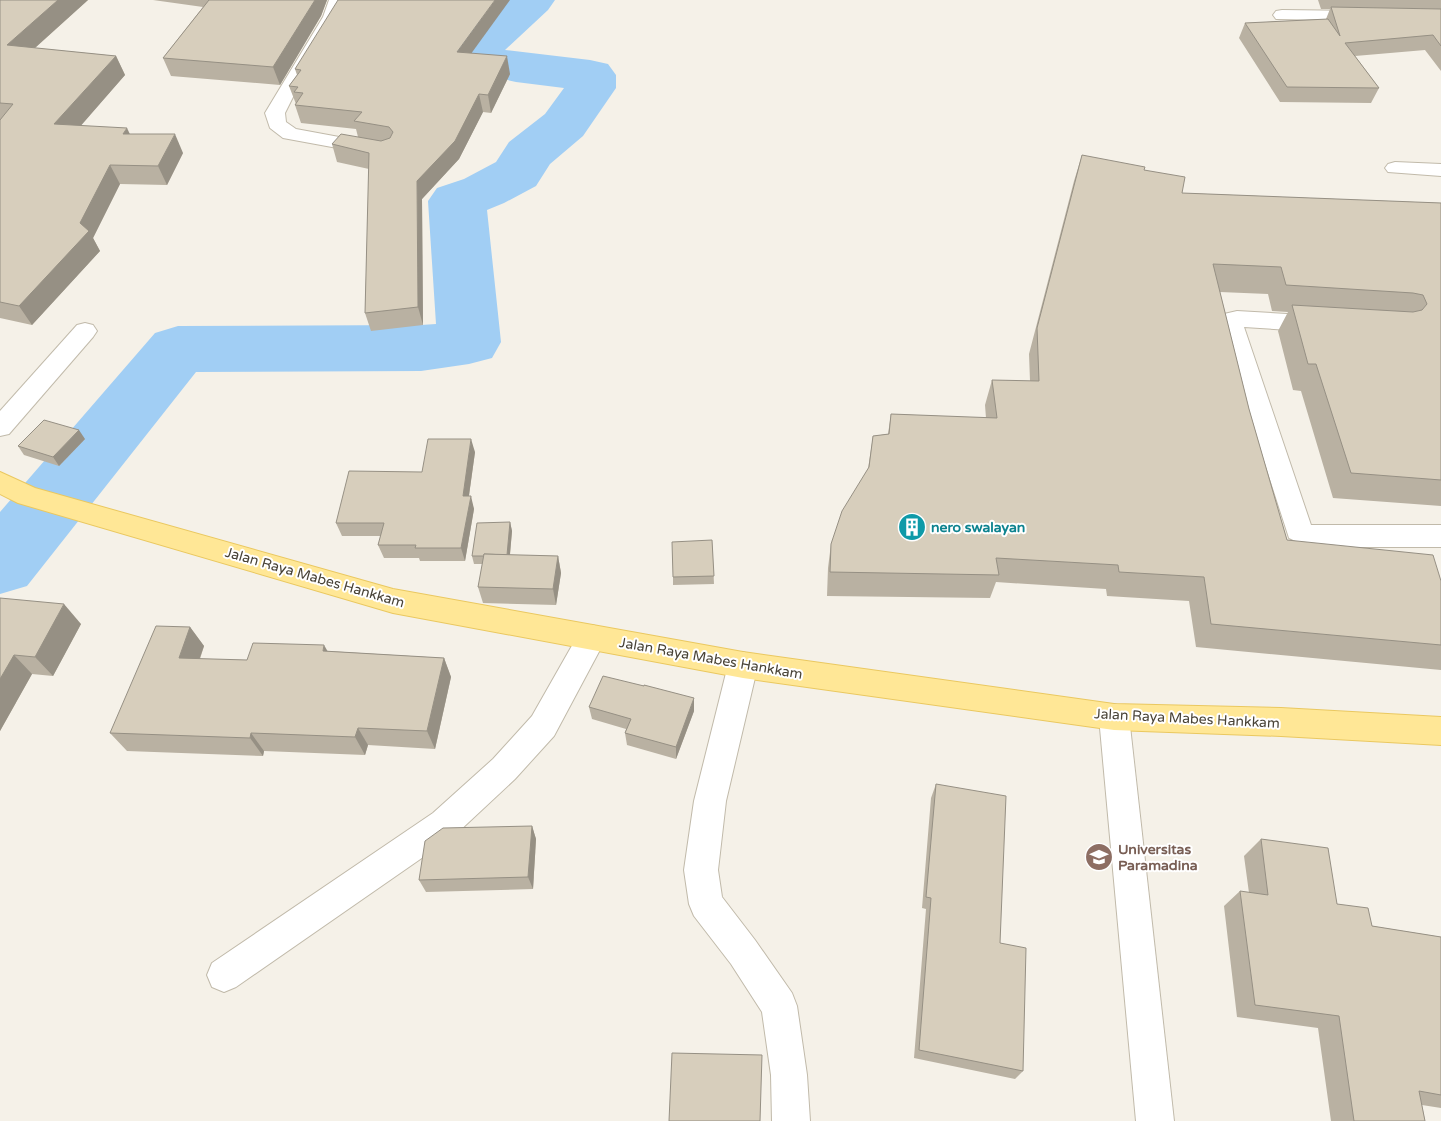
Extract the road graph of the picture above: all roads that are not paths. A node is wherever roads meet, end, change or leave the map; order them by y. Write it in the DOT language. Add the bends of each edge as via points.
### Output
graph roads {
  1 [pos="338,0"];
  2 [pos="1282,16"];
  3 [pos="1441,17"];
  4 [pos="386,151"];
  5 [pos="1395,168"];
  6 [pos="1441,170"];
  7 [pos="1346,326"];
  8 [pos="85,331"];
  9 [pos="0,427"];
  10 [pos="0,482"];
  11 [pos="1441,536"];
  12 [pos="592,637"];
  13 [pos="742,665"];
  14 [pos="1114,717"];
  15 [pos="1441,731"];
  16 [pos="224,975"];
  17 [pos="791,1121"];
  18 [pos="1155,1121"];
  1 -- 4 [label="street" via="332,17 275,113 277,124 290,134"];
  2 -- 3 [label="street"];
  5 -- 6 [label="street"];
  7 -- 11 [label="street" via="1237,319 1231,322 1299,530 1308,536"];
  8 -- 9 [label="street"];
  10 -- 12 [label="main road, Jalan Raya Mabes Hankkam" via="27,496 392,601"];
  12 -- 13 [label="main road, Jalan Raya Mabes Hankkam"];
  12 -- 16 [label="street" via="543,726 484,788 444,824"];
  13 -- 14 [label="main road, Jalan Raya Mabes Hankkam"];
  13 -- 17 [label="street" via="710,801 701,870 706,904 779,1006 789,1075"];
  14 -- 15 [label="main road, Jalan Raya Mabes Hankkam"];
  14 -- 18 [label="street"];
}
